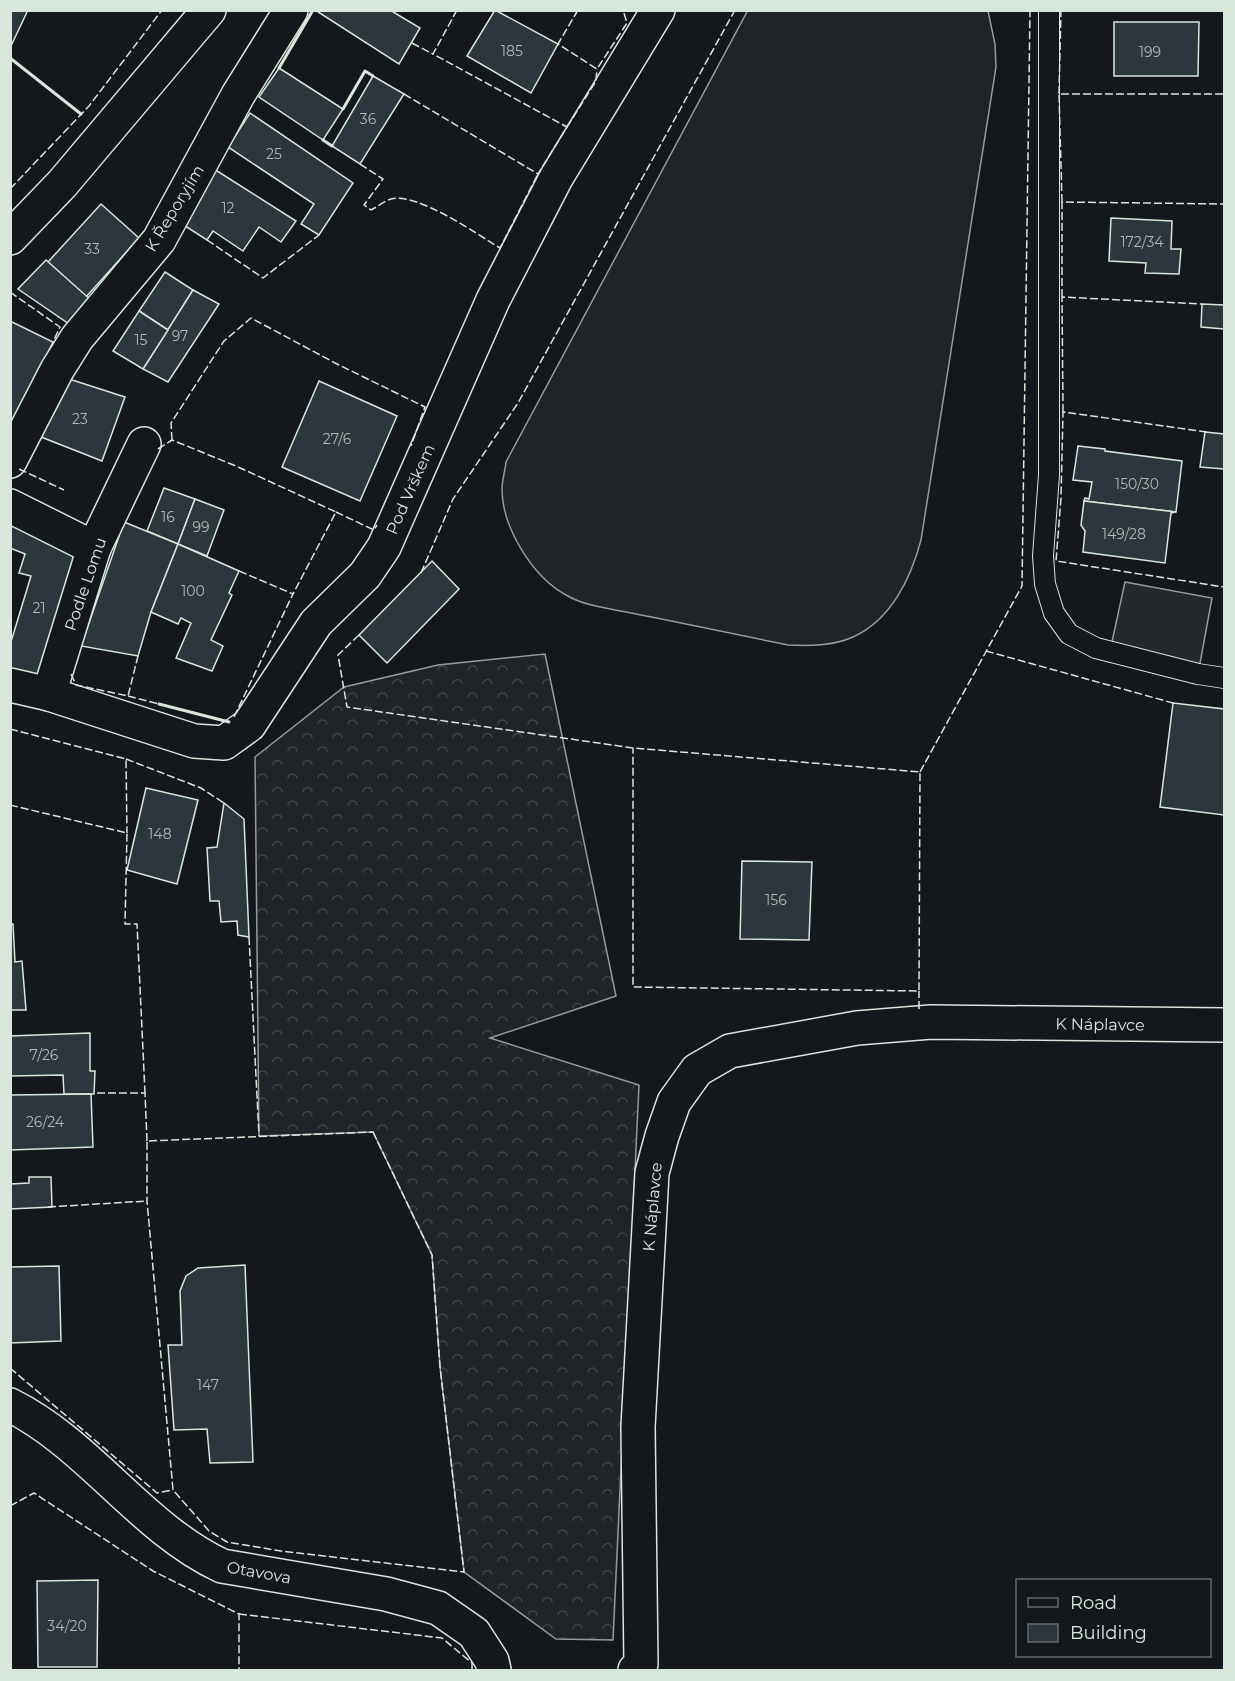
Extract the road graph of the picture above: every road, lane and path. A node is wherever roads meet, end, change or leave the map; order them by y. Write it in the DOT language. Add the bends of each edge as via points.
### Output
graph roads {
  1 [pos="209,10"];
  2 [pos="291,10"];
  3 [pos="658,10"];
  4 [pos="1049,10"];
  5 [pos="10,238"];
  6 [pos="144,444"];
  7 [pos="10,461"];
  8 [pos="10,506"];
  9 [pos="94,548"];
  10 [pos="1224,678"];
  11 [pos="10,686"];
  12 [pos="49,694"];
  13 [pos="1224,1025"];
  14 [pos="10,1405"];
  15 [pos="640,1668"];
  16 [pos="494,1671"];
  1 -- 5 [label="street" via="62,184"];
  2 -- 7 [label="street, K Řeporyjím" via="238,95 159,240 77,338"];
  3 -- 12 [label="street, Pod Vrškem" via="556,178 499,290 384,547 365,574 316,623 249,725 224,743 194,741"];
  4 -- 10 [label="lane" via="1049,475 1042,556 1045,584 1054,614 1069,634 1096,648"];
  6 -- 9 [label="street, Podle Lomu"];
  8 -- 9 [label="street"];
  9 -- 12 [label="street, Podle Lomu"];
  11 -- 12 [label="street, Pod Vrškem"];
  13 -- 15 [label="street, K Náplavce" via="931,1022 856,1028 730,1051 697,1070 674,1102 652,1173 638,1427"];
  14 -- 16 [label="street, Otavova" via="43,1423 200,1556 222,1566 386,1594 438,1608 474,1633"];
}
